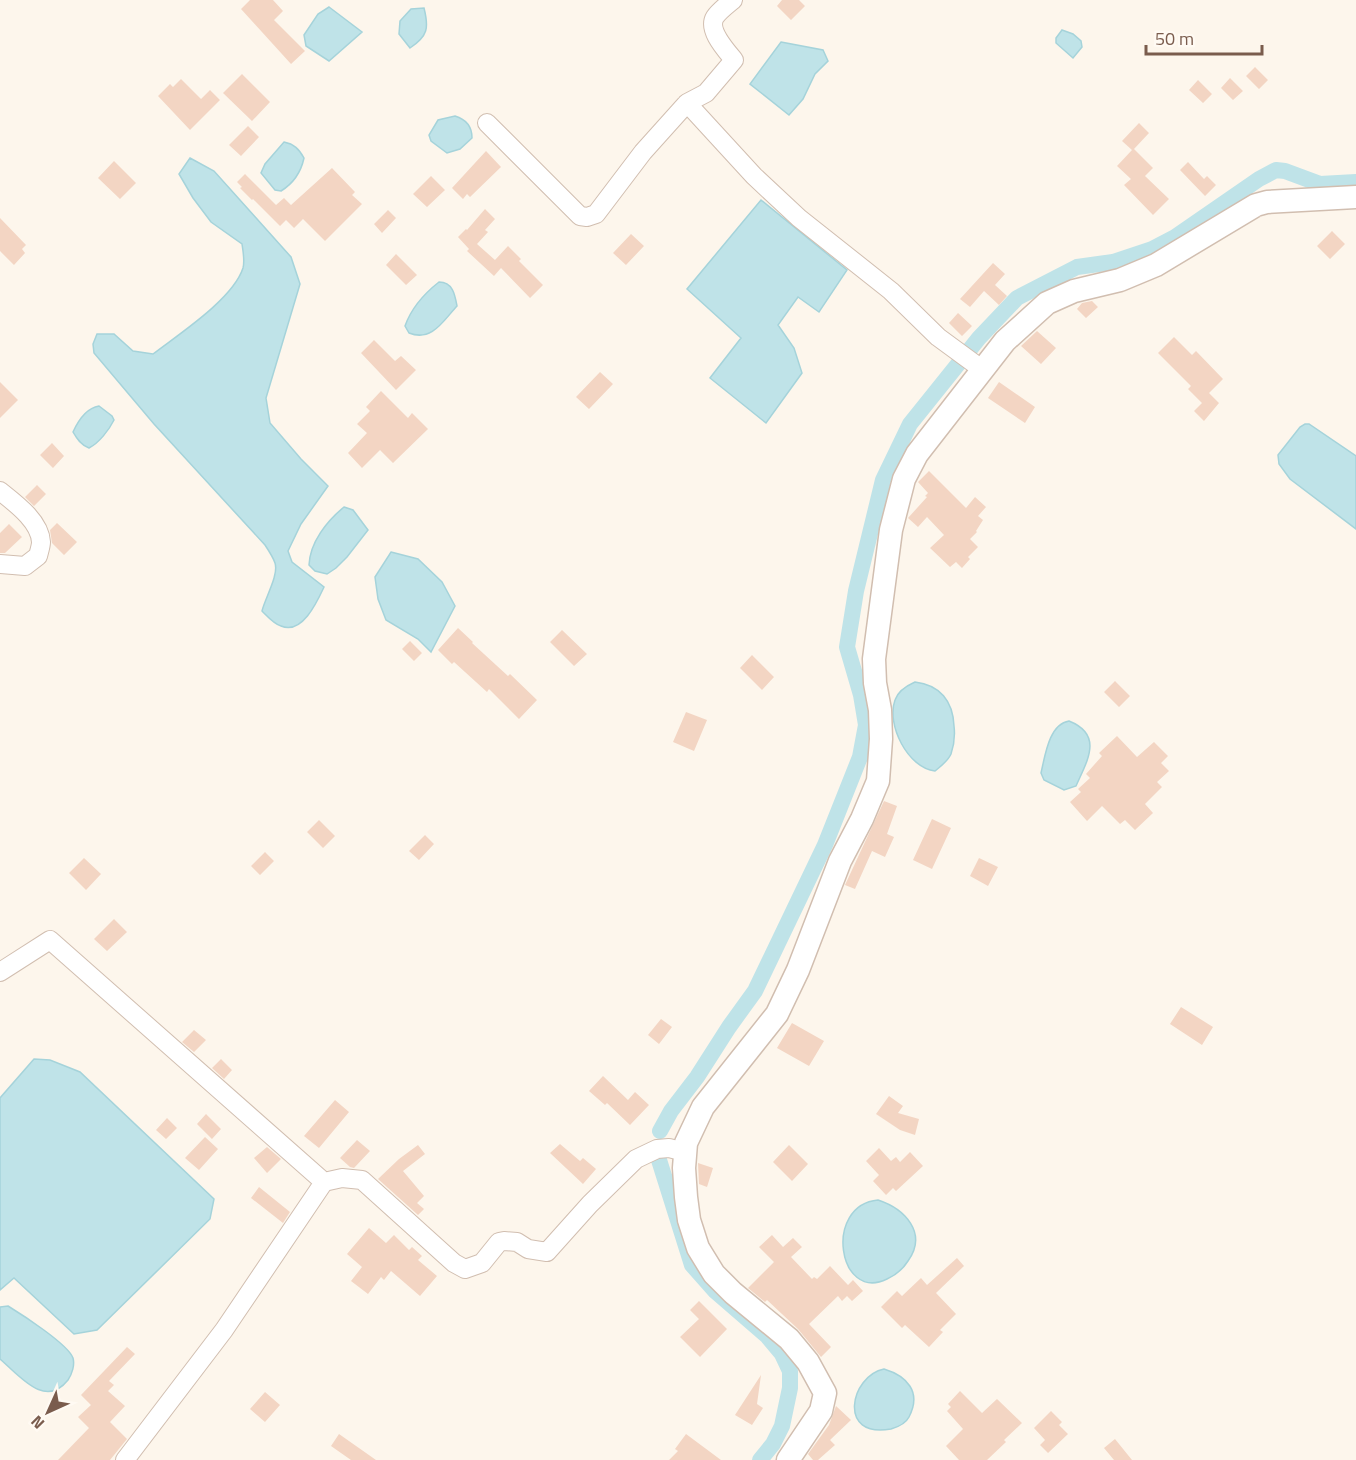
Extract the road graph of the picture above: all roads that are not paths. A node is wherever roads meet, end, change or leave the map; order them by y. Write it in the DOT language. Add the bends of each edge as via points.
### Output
graph roads {
  1 [pos="733,0"];
  2 [pos="687,104"];
  3 [pos="487,123"];
  4 [pos="1356,196"];
  5 [pos="983,370"];
  6 [pos="0,491"];
  7 [pos="0,564"];
  8 [pos="0,972"];
  9 [pos="685,1152"];
  10 [pos="324,1182"];
  11 [pos="125,1460"];
  12 [pos="788,1460"];
  1 -- 2 [label="street" via="714,18 713,25 734,60 706,93"];
  2 -- 3 [label="street" via="643,152 596,214 587,218 580,216"];
  2 -- 5 [label="street" via="799,218 891,291 938,337"];
  4 -- 5 [label="street" via="1256,205 1156,265 1047,303 1005,341"];
  5 -- 9 [label="street" via="917,454 901,488 891,530 874,659 881,729 878,780 777,1014 703,1107"];
  6 -- 7 [label="street" via="37,527 41,541 38,556 25,566"];
  8 -- 10 [label="street" via="50,940"];
  9 -- 10 [label="street" via="657,1149 636,1158 547,1252 504,1240 482,1263 465,1269 362,1180 342,1178"];
  9 -- 12 [label="street" via="689,1220 698,1248 714,1274 733,1293 789,1339 808,1362 825,1393 821,1411"];
  10 -- 11 [label="street" via="224,1330"];
}
